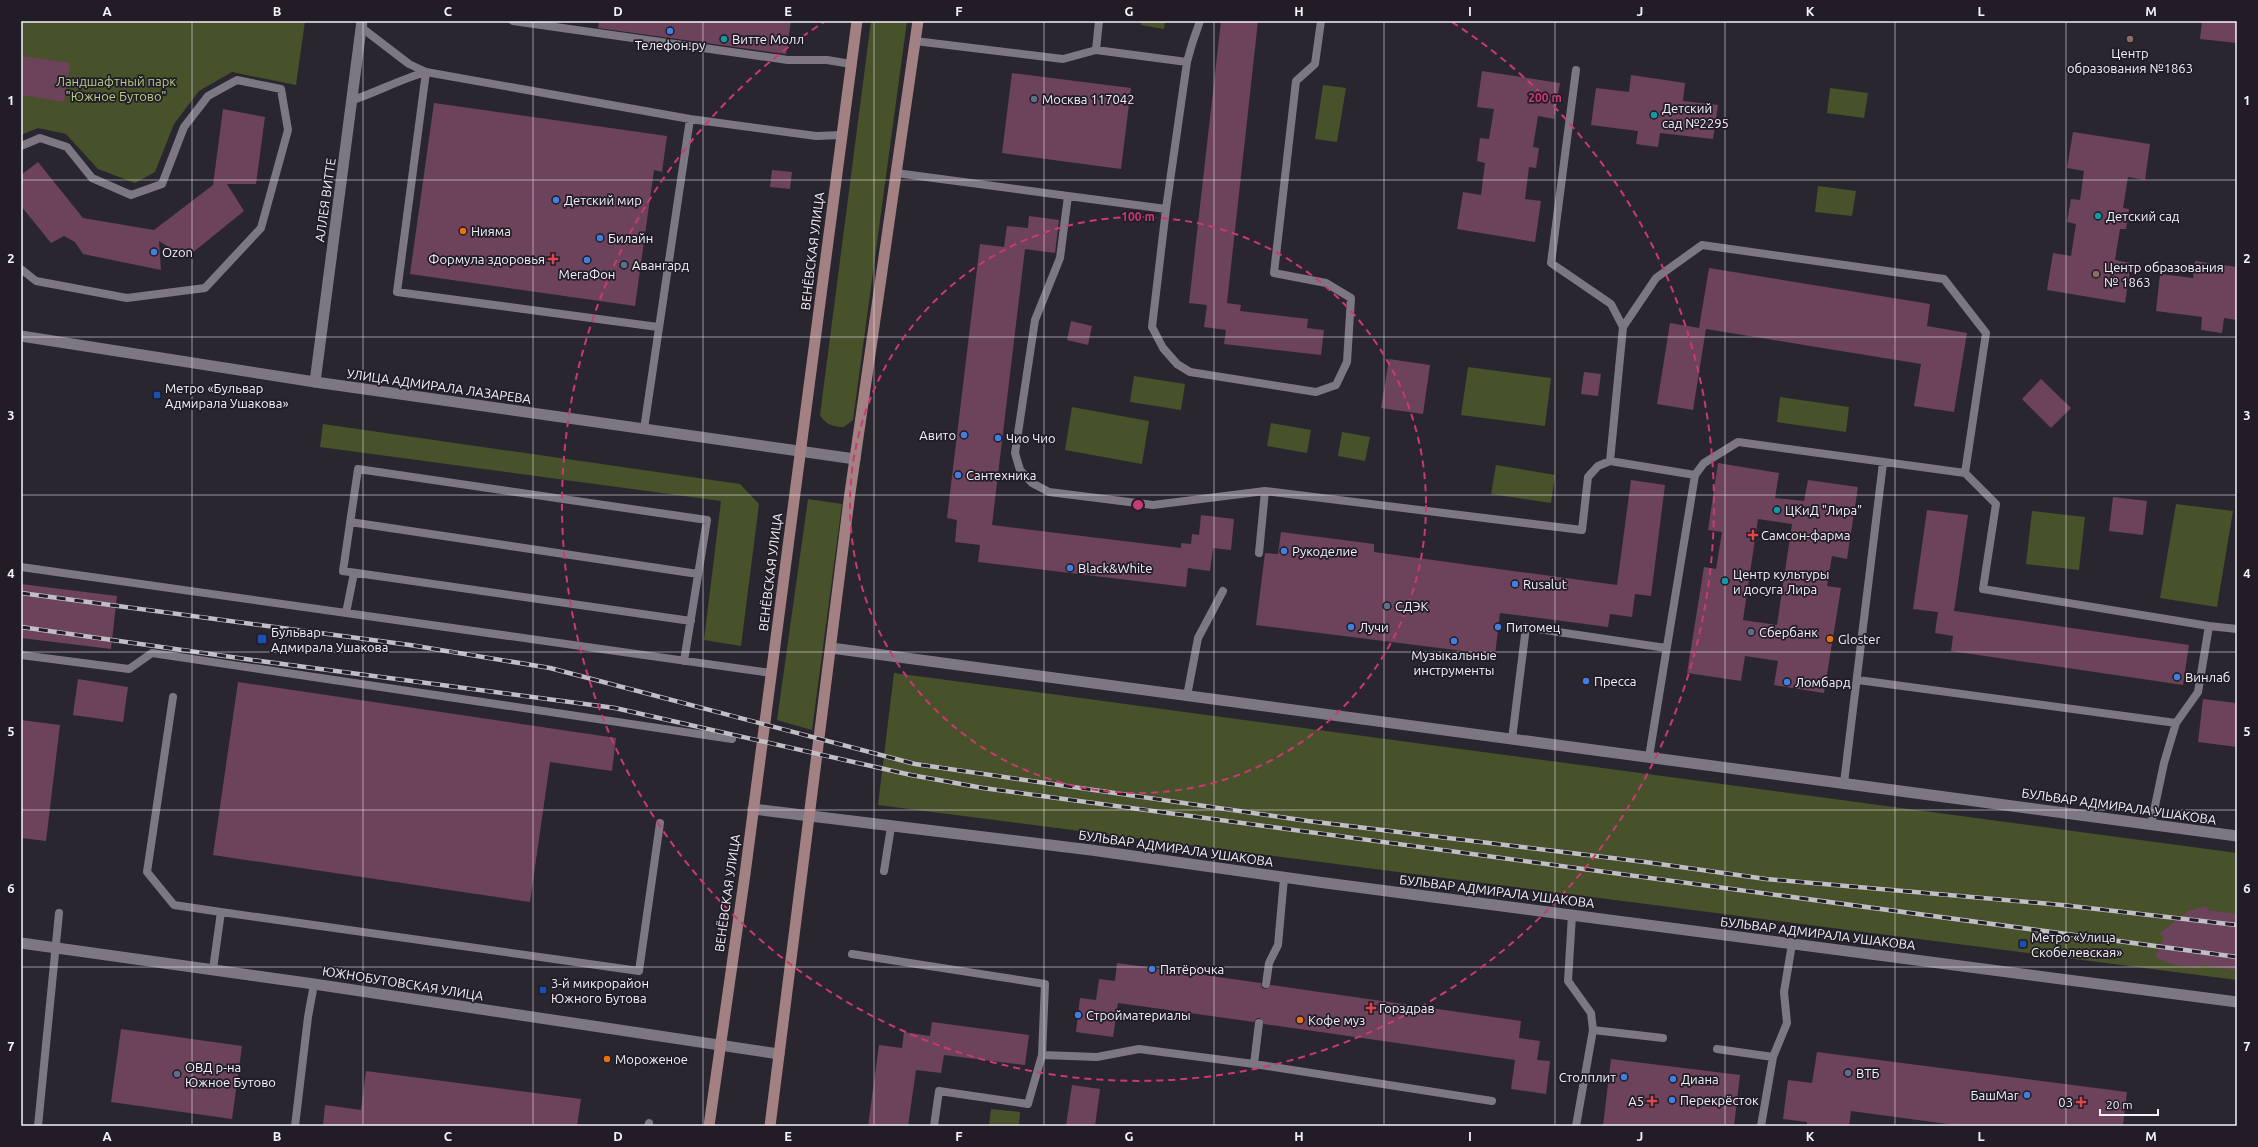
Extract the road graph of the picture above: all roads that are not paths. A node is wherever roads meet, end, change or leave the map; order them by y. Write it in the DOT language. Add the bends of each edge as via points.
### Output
graph roads {
  1 [pos="513,21"];
  2 [pos="857,21"];
  3 [pos="918,21"];
  4 [pos="1099,21"];
  5 [pos="1200,21"];
  6 [pos="1321,21"];
  7 [pos="362,25"];
  8 [pos="915,41"];
  9 [pos="1096,50"];
  10 [pos="1187,62"];
  11 [pos="851,64"];
  12 [pos="1576,70"];
  13 [pos="426,72"];
  14 [pos="353,100"];
  15 [pos="690,119"];
  16 [pos="841,135"];
  17 [pos="21,146"];
  18 [pos="896,173"];
  19 [pos="1068,196"];
  20 [pos="1166,210"];
  21 [pos="21,270"];
  22 [pos="658,327"];
  23 [pos="1623,328"];
  24 [pos="21,336"];
  25 [pos="315,382"];
  26 [pos="644,429"];
  27 [pos="800,451"];
  28 [pos="1611,458"];
  29 [pos="854,459"];
  30 [pos="1883,463"];
  31 [pos="1965,473"];
  32 [pos="1695,475"];
  33 [pos="1265,491"];
  34 [pos="350,522"];
  35 [pos="1259,553"];
  36 [pos="21,567"];
  37 [pos="354,573"];
  38 [pos="698,574"];
  39 [pos="1223,591"];
  40 [pos="346,613"];
  41 [pos="691,621"];
  42 [pos="2209,626"];
  43 [pos="1526,627"];
  44 [pos="1538,629"];
  45 [pos="2237,629"];
  46 [pos="831,648"];
  47 [pos="1666,648"];
  48 [pos="21,655"];
  49 [pos="684,661"];
  50 [pos="771,673"];
  51 [pos="1858,680"];
  52 [pos="1187,696"];
  53 [pos="173,697"];
  54 [pos="2176,723"];
  55 [pos="732,739"];
  56 [pos="1512,739"];
  57 [pos="1649,758"];
  58 [pos="1844,784"];
  59 [pos="753,809"];
  60 [pos="809,816"];
  61 [pos="660,823"];
  62 [pos="2151,825"];
  63 [pos="891,827"];
  64 [pos="2237,836"];
  65 [pos="884,871"];
  66 [pos="1284,878"];
  67 [pos="221,912"];
  68 [pos="59,913"];
  69 [pos="1572,915"];
  70 [pos="21,943"];
  71 [pos="1792,944"];
  72 [pos="56,948"];
  73 [pos="852,954"];
  74 [pos="213,969"];
  75 [pos="314,984"];
  76 [pos="1266,984"];
  77 [pos="2237,1002"];
  78 [pos="1259,1023"];
  79 [pos="1593,1030"];
  80 [pos="1663,1038"];
  81 [pos="720,1045"];
  82 [pos="1717,1049"];
  83 [pos="780,1054"];
  84 [pos="1042,1055"];
  85 [pos="1773,1057"];
  86 [pos="1254,1064"];
  87 [pos="1492,1101"];
  88 [pos="38,1126"];
  89 [pos="295,1126"];
  90 [pos="709,1126"];
  91 [pos="770,1126"];
  92 [pos="934,1126"];
  93 [pos="1576,1126"];
  94 [pos="1761,1126"];
  1 -- 11 [label="lane" via="788,60 827,60"];
  2 -- 11 [label="main road, ВЕНЁВСКАЯ УЛИЦА"];
  3 -- 8 [label="main road"];
  4 -- 9 [label="lane"];
  5 -- 10 [label="lane"];
  6 -- 20 [label="lane" via="1315,64 1296,81 1274,274 1326,282 1351,298 1347,362 1336,385 1316,392 1190,372 1177,364 1163,348 1152,327"];
  7 -- 13 [label="lane" via="409,64"];
  7 -- 14 [label="street, АЛЛЕЯ ВИТТЕ"];
  8 -- 9 [label="lane" via="1063,59"];
  8 -- 18 [label="main road"];
  9 -- 10 [label="lane"];
  10 -- 20 [label="lane"];
  11 -- 16 [label="main road, ВЕНЁВСКАЯ УЛИЦА"];
  12 -- 23 [label="lane" via="1551,263 1611,304"];
  13 -- 14 [label="lane"];
  13 -- 15 [label="lane"];
  13 -- 22 [label="lane" via="397,292"];
  14 -- 25 [label="street, АЛЛЕЯ ВИТТЕ"];
  15 -- 16 [label="lane" via="816,136"];
  15 -- 22 [label="lane"];
  16 -- 27 [label="main road, ВЕНЁВСКАЯ УЛИЦА"];
  17 -- 21 [label="lane" via="40,138 67,147 92,178 131,195 162,184 184,127 208,96 237,80 281,89 288,130 261,228 205,288 127,298 36,280"];
  18 -- 19 [label="lane"];
  18 -- 29 [label="main road"];
  19 -- 20 [label="lane"];
  19 -- 33 [label="lane" via="1060,258 1035,320 1014,453 1020,470 1032,483 1049,492 1153,505"];
  22 -- 26 [label="lane"];
  23 -- 28 [label="lane"];
  23 -- 31 [label="lane" via="1656,278 1702,246 1944,279 1986,332"];
  24 -- 25 [label="street, УЛИЦА АДМИРАЛА ЛАЗАРЕВА"];
  25 -- 26 [label="street, УЛИЦА АДМИРАЛА ЛАЗАРЕВА"];
  26 -- 27 [label="street, УЛИЦА АДМИРАЛА ЛАЗАРЕВА"];
  27 -- 29 [label="street, УЛИЦА АДМИРАЛА ЛАЗАРЕВА"];
  27 -- 50 [label="main road, ВЕНЁВСКАЯ УЛИЦА"];
  28 -- 32 [label="lane"];
  28 -- 33 [label="lane" via="1598,466 1588,477 1582,530"];
  29 -- 46 [label="main road"];
  30 -- 31 [label="lane"];
  30 -- 32 [label="lane" via="1738,442 1704,463"];
  30 -- 51 [label="lane"];
  31 -- 42 [label="lane" via="1996,504 1983,589"];
  32 -- 47 [label="lane"];
  33 -- 35 [label="lane"];
  34 -- 37 [label="lane" via="343,571"];
  34 -- 38 [label="lane"];
  34 -- 38 [label="lane" via="358,469 707,520"];
  36 -- 40 [label="lane"];
  37 -- 40 [label="lane"];
  37 -- 41 [label="lane"];
  38 -- 41 [label="lane"];
  39 -- 52 [label="lane" via="1198,638"];
  40 -- 49 [label="lane"];
  41 -- 49 [label="lane"];
  42 -- 45 [label="lane"];
  42 -- 54 [label="lane" via="2198,692"];
  43 -- 56 [label="lane"];
  44 -- 47 [label="lane"];
  46 -- 52 [label="street, БУЛЬВАР АДМИРАЛА УШАКОВА"];
  46 -- 60 [label="main road"];
  47 -- 57 [label="lane"];
  48 -- 55 [label="lane" via="129,669 152,653"];
  49 -- 50 [label="lane"];
  50 -- 59 [label="main road, ВЕНЁВСКАЯ УЛИЦА"];
  51 -- 54 [label="lane"];
  51 -- 58 [label="lane"];
  52 -- 56 [label="street, БУЛЬВАР АДМИРАЛА УШАКОВА"];
  53 -- 67 [label="lane" via="147,872 174,905"];
  54 -- 62 [label="lane" via="2164,763"];
  56 -- 57 [label="street, БУЛЬВАР АДМИРАЛА УШАКОВА"];
  57 -- 58 [label="street, БУЛЬВАР АДМИРАЛА УШАКОВА"];
  58 -- 62 [label="street, БУЛЬВАР АДМИРАЛА УШАКОВА"];
  59 -- 60 [label="street, БУЛЬВАР АДМИРАЛА УШАКОВА"];
  59 -- 81 [label="main road, ВЕНЁВСКАЯ УЛИЦА"];
  60 -- 63 [label="street, БУЛЬВАР АДМИРАЛА УШАКОВА"];
  60 -- 83 [label="main road"];
  61 -- 67 [label="lane" via="639,971"];
  62 -- 64 [label="street, БУЛЬВАР АДМИРАЛА УШАКОВА"];
  63 -- 65 [label="lane"];
  63 -- 66 [label="street, БУЛЬВАР АДМИРАЛА УШАКОВА" via="1091,850"];
  66 -- 69 [label="street, БУЛЬВАР АДМИРАЛА УШАКОВА"];
  66 -- 76 [label="lane" via="1278,945 1269,964"];
  67 -- 74 [label="lane"];
  68 -- 72 [label="lane"];
  69 -- 71 [label="street, БУЛЬВАР АДМИРАЛА УШАКОВА"];
  69 -- 79 [label="lane" via="1568,981 1591,1013"];
  70 -- 72 [label="street, ЮЖНОБУТОВСКАЯ УЛИЦА"];
  71 -- 77 [label="street, БУЛЬВАР АДМИРАЛА УШАКОВА"];
  71 -- 85 [label="lane" via="1784,992 1787,1023"];
  72 -- 74 [label="street, ЮЖНОБУТОВСКАЯ УЛИЦА"];
  72 -- 88 [label="lane"];
  73 -- 84 [label="lane" via="1045,984"];
  74 -- 75 [label="street, ЮЖНОБУТОВСКАЯ УЛИЦА"];
  75 -- 81 [label="street, ЮЖНОБУТОВСКАЯ УЛИЦА"];
  75 -- 89 [label="lane"];
  78 -- 86 [label="lane"];
  79 -- 80 [label="lane"];
  79 -- 93 [label="lane"];
  81 -- 83 [label="street, ЮЖНОБУТОВСКАЯ УЛИЦА"];
  81 -- 90 [label="main road, ВЕНЁВСКАЯ УЛИЦА"];
  82 -- 85 [label="lane"];
  83 -- 91 [label="main road"];
  84 -- 86 [label="lane" via="1098,1057 1140,1049"];
  84 -- 92 [label="lane" via="1028,1104 939,1091"];
  85 -- 94 [label="lane"];
  86 -- 87 [label="lane"];
}
